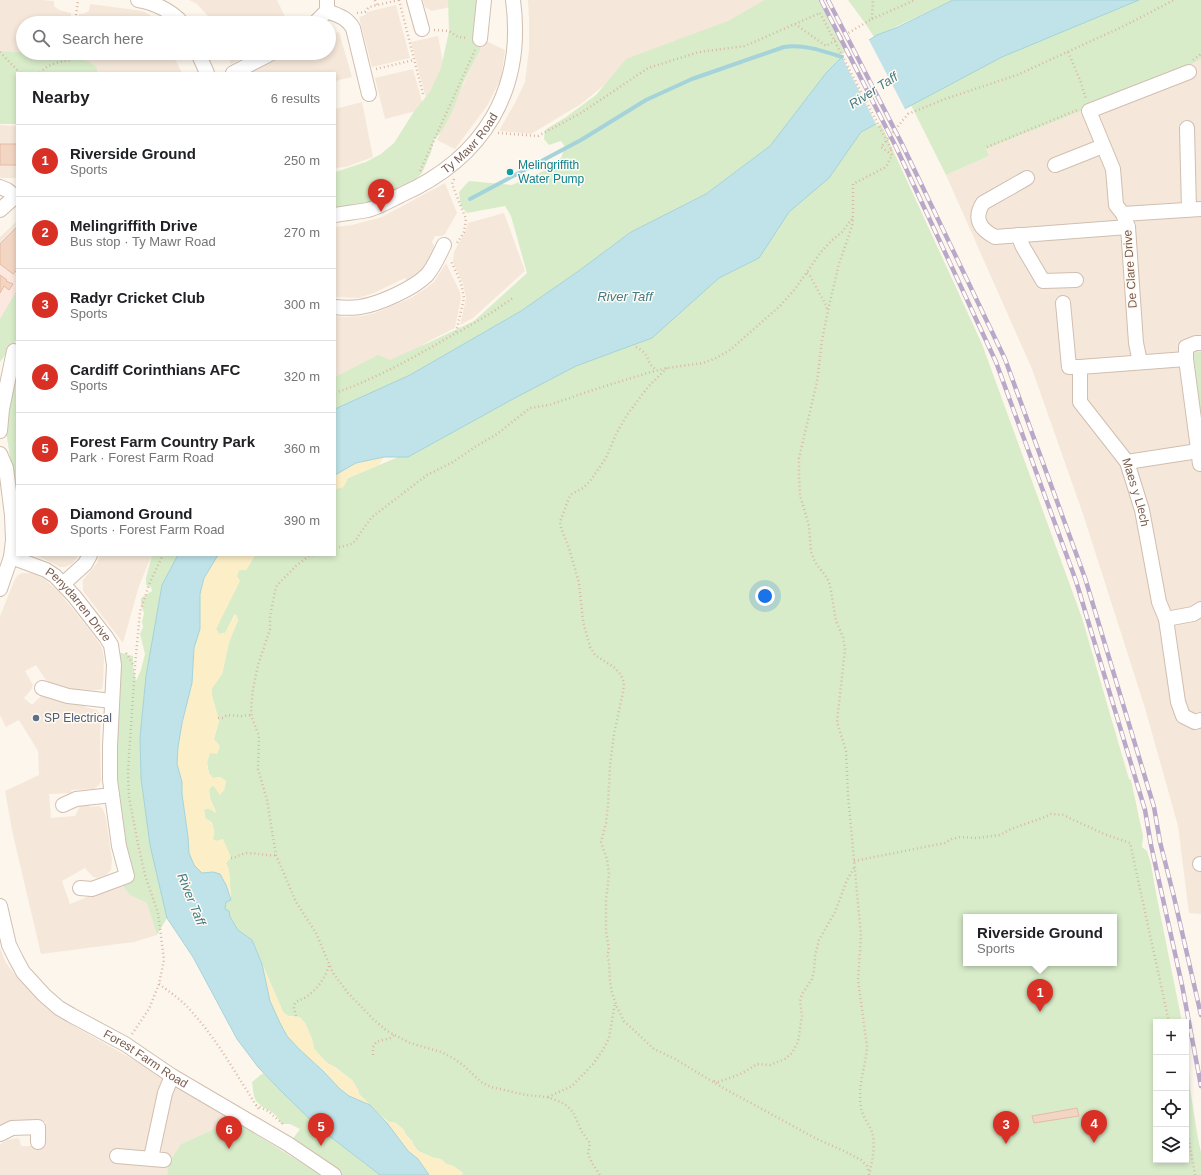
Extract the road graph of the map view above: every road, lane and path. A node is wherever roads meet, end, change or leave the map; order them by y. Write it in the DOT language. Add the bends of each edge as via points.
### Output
graph roads {
  1 [pos="78,0"];
  2 [pos="138,0"];
  3 [pos="375,0"];
  4 [pos="399,0"];
  5 [pos="414,0"];
  6 [pos="484,0"];
  7 [pos="513,0"];
  8 [pos="874,0"];
  9 [pos="915,0"];
  10 [pos="1174,0"];
  11 [pos="377,5"];
  12 [pos="327,6"];
  13 [pos="76,16"];
  14 [pos="174,16"];
  15 [pos="320,16"];
  16 [pos="343,17"];
  17 [pos="872,19"];
  18 [pos="794,24"];
  19 [pos="422,29"];
  20 [pos="480,39"];
  21 [pos="0,52"];
  22 [pos="1068,52"];
  23 [pos="70,60"];
  24 [pos="201,60"];
  25 [pos="258,60"];
  26 [pos="414,60"];
  27 [pos="19,72"];
  28 [pos="41,72"];
  29 [pos="207,72"];
  30 [pos="235,72"];
  31 [pos="364,72"];
  32 [pos="1189,72"];
  33 [pos="369,94"];
  34 [pos="423,94"];
  35 [pos="1089,111"];
  36 [pos="1187,128"];
  37 [pos="493,132"];
  38 [pos="1103,146"];
  39 [pos="892,155"];
  40 [pos="1055,165"];
  41 [pos="419,172"];
  42 [pos="1027,178"];
  43 [pos="454,180"];
  44 [pos="0,187"];
  45 [pos="16,195"];
  46 [pos="1195,209"];
  47 [pos="0,210"];
  48 [pos="336,215"];
  49 [pos="854,216"];
  50 [pos="1125,221"];
  51 [pos="1018,235"];
  52 [pos="451,248"];
  53 [pos="807,273"];
  54 [pos="1076,280"];
  55 [pos="513,298"];
  56 [pos="1063,303"];
  57 [pos="336,307"];
  58 [pos="827,315"];
  59 [pos="456,333"];
  60 [pos="1201,343"];
  61 [pos="636,347"];
  62 [pos="16,349"];
  63 [pos="1186,359"];
  64 [pos="1140,362"];
  65 [pos="1080,367"];
  66 [pos="668,368"];
  67 [pos="657,370"];
  68 [pos="0,371"];
  69 [pos="336,393"];
  70 [pos="0,432"];
  71 [pos="0,454"];
  72 [pos="1199,458"];
  73 [pos="1127,462"];
  74 [pos="336,548"];
  75 [pos="11,556"];
  76 [pos="89,556"];
  77 [pos="163,556"];
  78 [pos="309,556"];
  79 [pos="64,584"];
  80 [pos="0,589"];
  81 [pos="1201,609"];
  82 [pos="1166,619"];
  83 [pos="42,688"];
  84 [pos="112,701"];
  85 [pos="251,715"];
  86 [pos="218,718"];
  87 [pos="1201,720"];
  88 [pos="112,795"];
  89 [pos="63,805"];
  90 [pos="276,855"];
  91 [pos="231,858"];
  92 [pos="854,861"];
  93 [pos="854,867"];
  94 [pos="80,888"];
  95 [pos="0,906"];
  96 [pos="2,925"];
  97 [pos="329,966"];
  98 [pos="159,984"];
  99 [pos="615,1002"];
  100 [pos="296,1016"];
  101 [pos="1168,1019"];
  102 [pos="395,1034"];
  103 [pos="125,1044"];
  104 [pos="373,1055"];
  105 [pos="172,1076"];
  106 [pos="711,1081"];
  107 [pos="547,1097"];
  108 [pos="255,1104"];
  109 [pos="1187,1127"];
  110 [pos="0,1134"];
  111 [pos="38,1142"];
  112 [pos="117,1156"];
  113 [pos="870,1174"];
  114 [pos="334,1175"];
  115 [pos="600,1175"];
  116 [pos="1194,1175"];
  1 -- 13 [label="path"];
  2 -- 14 [label="street" via="167,10"];
  3 -- 11 [label="path"];
  4 -- 11 [label="path"];
  4 -- 26 [label="path"];
  5 -- 19 [label="street"];
  6 -- 20 [label="street"];
  7 -- 48 [label="street, Ty Mawr Road" via="515,39 507,88 485,129 472,145 440,174 422,186 370,209"];
  8 -- 17 [label="path"];
  9 -- 17 [label="path"];
  10 -- 22 [label="path"];
  11 -- 16 [label="path" via="369,7 365,12"];
  12 -- 15 [label="street"];
  12 -- 16 [label="street"];
  16 -- 31 [label="street" via="354,28"];
  17 -- 18 [label="path" via="826,46"];
  18 -- 37 [label="path" via="745,46 699,52 648,68 581,113 538,136"];
  18 -- 39 [label="path, bridge" via="820,13"];
  19 -- 20 [label="path" via="449,31 458,37"];
  20 -- 41 [label="path"];
  21 -- 27 [label="path"];
  22 -- 35 [label="path"];
  22 -- 39 [label="path" via="1017,75 908,114 881,147"];
  23 -- 28 [label="path" via="55,63"];
  24 -- 29 [label="street"];
  25 -- 30 [label="street"];
  26 -- 31 [label="path"];
  26 -- 34 [label="path"];
  31 -- 33 [label="street"];
  32 -- 35 [label="street"];
  35 -- 38 [label="street, De Clare Drive"];
  36 -- 46 [label="street"];
  38 -- 40 [label="street"];
  38 -- 50 [label="street, De Clare Drive" via="1113,169 1116,205"];
  39 -- 49 [label="path" via="886,167 852,184"];
  42 -- 51 [label="street" via="984,203 978,216 980,225 995,237"];
  43 -- 52 [label="path" via="452,184 466,219 464,232"];
  44 -- 45 [label="street"];
  45 -- 47 [label="street"];
  46 -- 50 [label="street"];
  49 -- 53 [label="path" via="848,226 821,252"];
  49 -- 58 [label="path"];
  50 -- 51 [label="street"];
  50 -- 64 [label="street, De Clare Drive"];
  51 -- 54 [label="street" via="1043,281"];
  52 -- 57 [label="street" via="428,274 412,287 361,307"];
  52 -- 59 [label="path" via="452,263 461,283 464,298"];
  53 -- 58 [label="path" via="826,305"];
  53 -- 66 [label="path" via="780,306 730,350 703,363"];
  55 -- 59 [label="path"];
  56 -- 65 [label="street" via="1069,367"];
  58 -- 92 [label="path" via="817,382 799,458 799,475 800,495 809,526 811,552 830,585 836,621 845,649 837,722 846,751"];
  59 -- 69 [label="path" via="415,357"];
  60 -- 63 [label="street" via="1186,347"];
  61 -- 67 [label="path" via="648,358 650,366"];
  62 -- 68 [label="street"];
  62 -- 70 [label="street" via="2,409"];
  63 -- 64 [label="street"];
  63 -- 72 [label="street"];
  64 -- 65 [label="street"];
  65 -- 73 [label="street, Maes y Llech" via="1080,402"];
  66 -- 67 [label="path"];
  66 -- 99 [label="path" via="648,387 627,415 606,458 590,481 569,498 560,522 577,572 583,621 590,647 595,655 615,668 624,682 614,734 606,823 601,842 609,874 606,900 609,950 607,955"];
  67 -- 74 [label="path" via="549,405 530,408 497,434 427,475 372,518 352,544"];
  71 -- 75 [label="street" via="6,468 10,495 13,540"];
  72 -- 73 [label="street"];
  73 -- 82 [label="street, Maes y Llech" via="1142,510 1159,602"];
  75 -- 79 [label="street, Penydarren Drive" via="46,570"];
  75 -- 80 [label="street"];
  76 -- 79 [label="street" via="85,564"];
  77 -- 98 [label="path" via="140,612 128,772 129,797 138,844 158,913 164,960"];
  78 -- 85 [label="path" via="276,587 270,628 253,690"];
  79 -- 84 [label="street, Penydarren Drive" via="110,644 114,665"];
  81 -- 82 [label="street" via="1194,614"];
  82 -- 87 [label="street, Maes y Llech" via="1178,702 1183,716 1195,722"];
  83 -- 84 [label="street" via="68,696"];
  84 -- 88 [label="street, Penydarren Drive"];
  85 -- 86 [label="path" via="227,715"];
  85 -- 90 [label="path" via="259,736 258,769 267,800"];
  88 -- 89 [label="street" via="76,799"];
  88 -- 94 [label="street, Penydarren Drive" via="119,846 127,876 92,889"];
  90 -- 91 [label="path" via="245,853"];
  90 -- 97 [label="path" via="296,902 316,933"];
  92 -- 93 [label="path"];
  92 -- 101 [label="path" via="945,843 960,837 1000,835 1051,814 1063,815 1130,843"];
  93 -- 106 [label="path" via="846,880 835,912 819,940 812,979 800,1000 802,1016 798,1042 792,1053 770,1065 758,1064 722,1081"];
  93 -- 113 [label="path" via="861,936 858,980 867,1046 860,1099 861,1109 873,1134"];
  95 -- 96 [label="street, Forest Farm Road"];
  96 -- 103 [label="street, Forest Farm Road" via="23,972 44,996 71,1016"];
  97 -- 100 [label="path" via="320,984 305,998 295,1003"];
  97 -- 102 [label="path" via="348,993 373,1019 387,1031"];
  98 -- 103 [label="path" via="149,1009"];
  98 -- 108 [label="path" via="192,1012 217,1043"];
  99 -- 106 [label="path" via="624,1021 654,1049"];
  99 -- 107 [label="path" via="609,1038 604,1050 572,1086"];
  102 -- 104 [label="path" via="376,1042"];
  102 -- 107 [label="path" via="410,1043 454,1058 481,1082 491,1087"];
  103 -- 105 [label="street, Forest Farm Road"];
  105 -- 112 [label="street" via="165,1093 158,1159"];
  105 -- 114 [label="street, Forest Farm Road" via="288,1144"];
  106 -- 113 [label="path" via="861,1160 868,1166"];
  107 -- 115 [label="path" via="561,1102 573,1112 590,1143 588,1154"];
  109 -- 116 [label="path"];
  110 -- 111 [label="street" via="12,1128 38,1127"];
}
